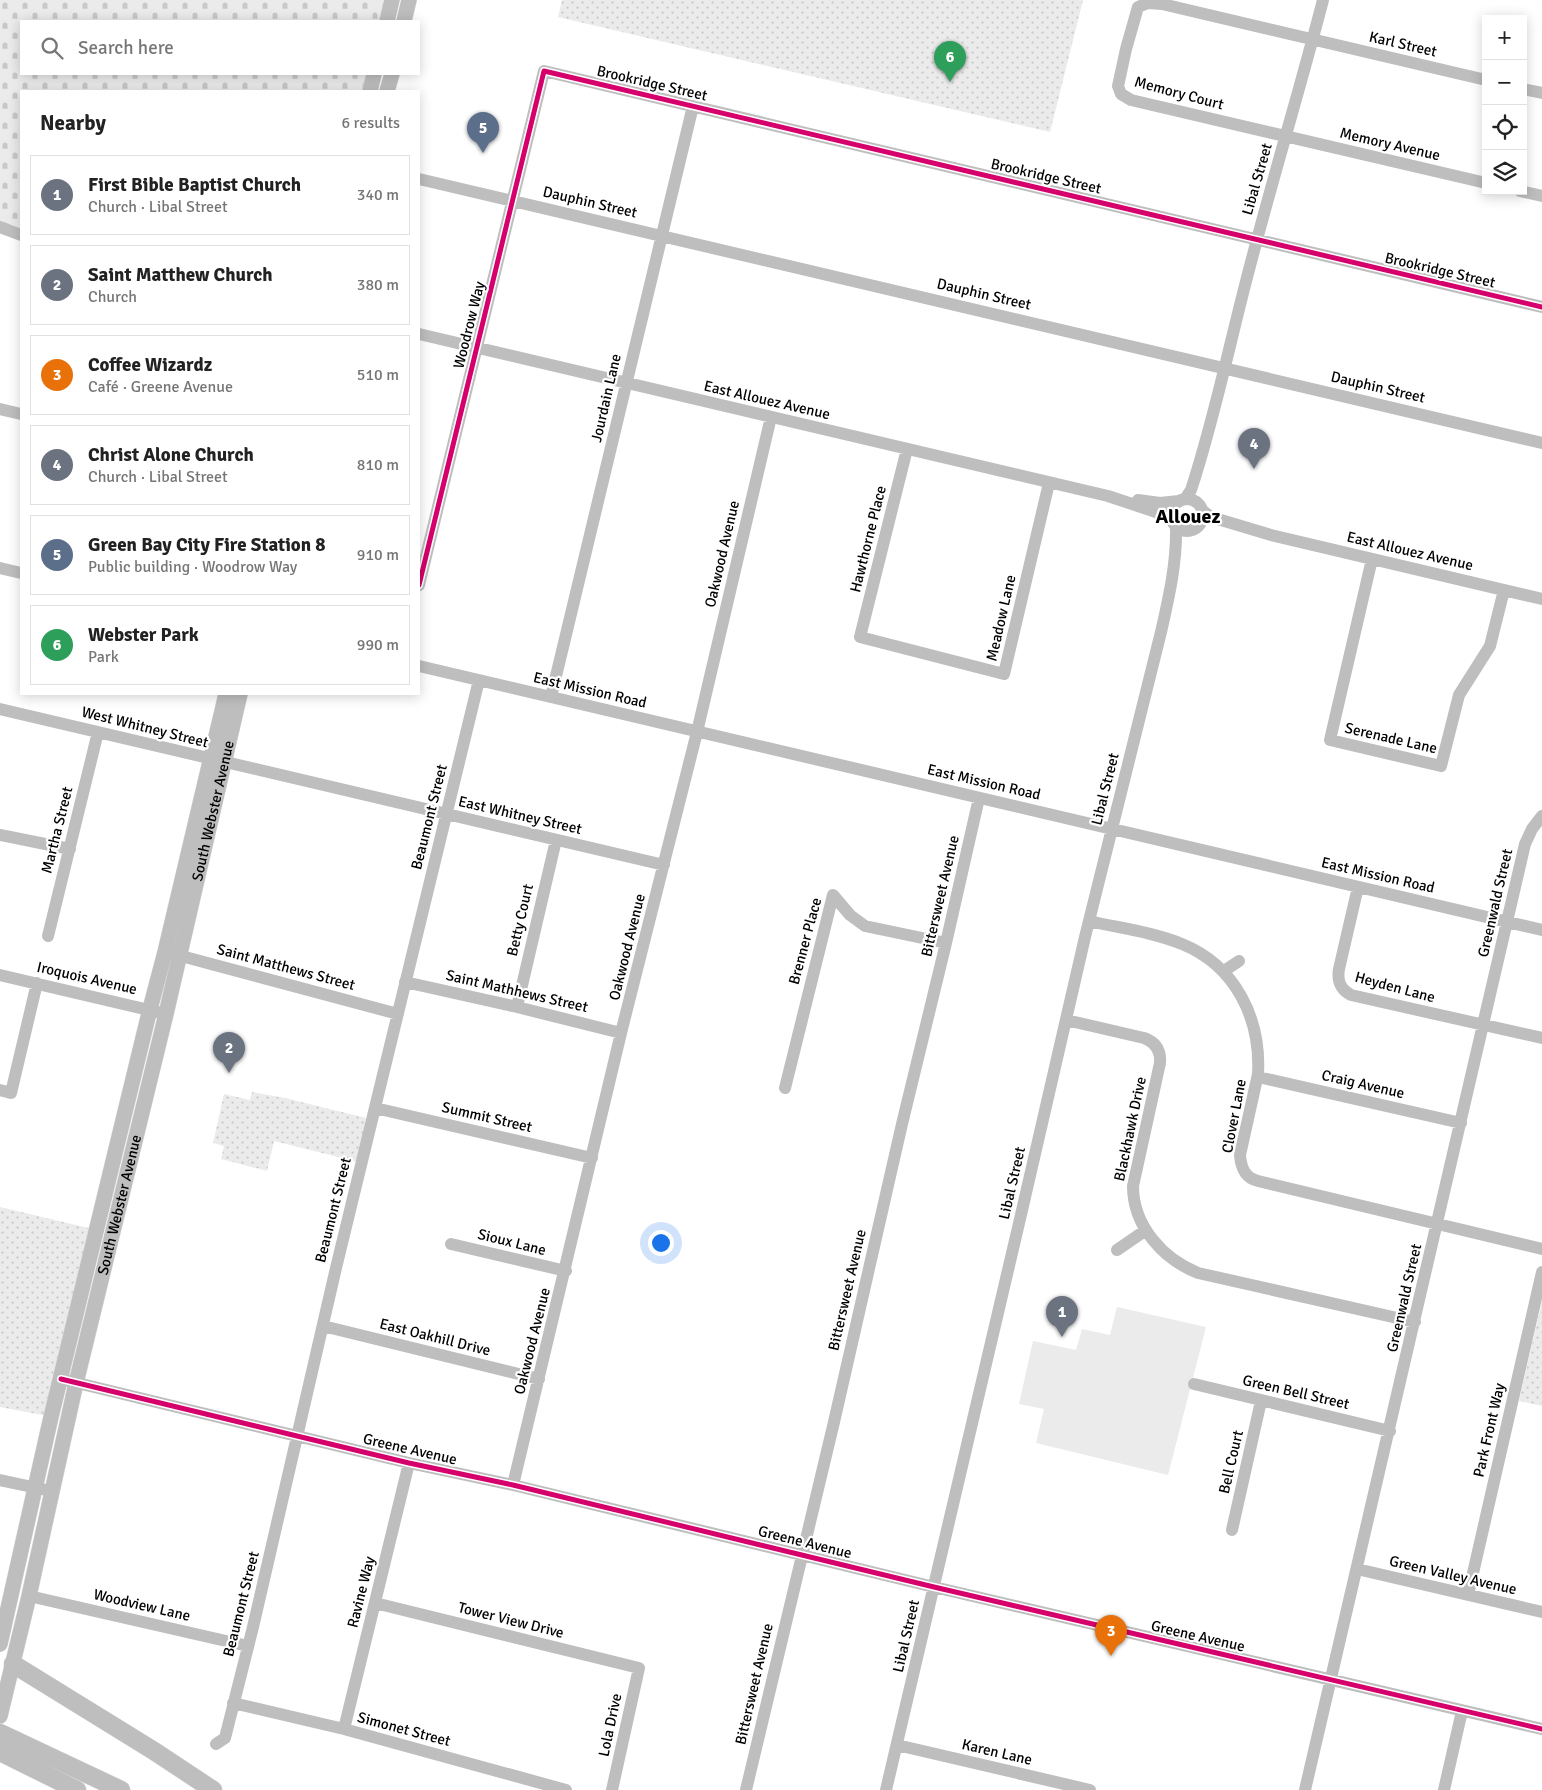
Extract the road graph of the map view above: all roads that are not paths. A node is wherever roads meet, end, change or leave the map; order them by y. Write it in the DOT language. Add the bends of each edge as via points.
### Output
graph roads {
  1 [pos="392,0"];
  2 [pos="410,0"];
  3 [pos="1323,0"];
  4 [pos="386,20"];
  5 [pos="404,20"];
  6 [pos="1313,40"];
  7 [pos="544,71"];
  8 [pos="374,75"];
  9 [pos="392,75"];
  10 [pos="1482,79"];
  11 [pos="370,90"];
  12 [pos="387,90"];
  13 [pos="1527,90"];
  14 [pos="1542,93"];
  15 [pos="693,106"];
  16 [pos="1286,136"];
  17 [pos="420,179"];
  18 [pos="1482,182"];
  19 [pos="1527,193"];
  20 [pos="1542,196"];
  21 [pos="511,200"];
  22 [pos="0,228"];
  23 [pos="20,234"];
  24 [pos="662,235"];
  25 [pos="1257,240"];
  26 [pos="1542,307"];
  27 [pos="420,334"];
  28 [pos="476,347"];
  29 [pos="1224,367"];
  30 [pos="626,383"];
  31 [pos="0,409"];
  32 [pos="20,414"];
  33 [pos="770,417"];
  34 [pos="1210,425"];
  35 [pos="1542,443"];
  36 [pos="907,449"];
  37 [pos="1049,483"];
  38 [pos="1108,496"];
  39 [pos="1182,500"];
  40 [pos="1202,508"];
  41 [pos="1174,523"];
  42 [pos="1196,528"];
  43 [pos="1272,536"];
  44 [pos="1372,559"];
  45 [pos="0,568"];
  46 [pos="20,573"];
  47 [pos="420,580"];
  48 [pos="1171,584"];
  49 [pos="1504,590"];
  50 [pos="1542,599"];
  51 [pos="860,637"];
  52 [pos="420,666"];
  53 [pos="479,680"];
  54 [pos="226,695"];
  55 [pos="240,695"];
  56 [pos="551,697"];
  57 [pos="0,709"];
  58 [pos="98,732"];
  59 [pos="697,732"];
  60 [pos="216,761"];
  61 [pos="979,798"];
  62 [pos="446,814"];
  63 [pos="1542,816"];
  64 [pos="1112,829"];
  65 [pos="0,835"];
  66 [pos="556,840"];
  67 [pos="70,849"];
  68 [pos="664,865"];
  69 [pos="1358,887"];
  70 [pos="1089,921"];
  71 [pos="1507,922"];
  72 [pos="1542,930"];
  73 [pos="48,936"];
  74 [pos="946,943"];
  75 [pos="172,954"];
  76 [pos="1239,961"];
  77 [pos="1224,972"];
  78 [pos="0,974"];
  79 [pos="406,982"];
  80 [pos="37,984"];
  81 [pos="517,1007"];
  82 [pos="150,1009"];
  83 [pos="166,1014"];
  84 [pos="398,1014"];
  85 [pos="1066,1020"];
  86 [pos="1484,1025"];
  87 [pos="622,1033"];
  88 [pos="1542,1038"];
  89 [pos="1258,1077"];
  90 [pos="785,1088"];
  91 [pos="6,1091"];
  92 [pos="375,1108"];
  93 [pos="1461,1123"];
  94 [pos="592,1158"];
  95 [pos="1438,1224"];
  96 [pos="1146,1230"];
  97 [pos="452,1244"];
  98 [pos="1542,1249"];
  99 [pos="1117,1250"];
  100 [pos="566,1271"];
  101 [pos="1542,1272"];
  102 [pos="1415,1322"];
  103 [pos="323,1326"];
  104 [pos="539,1379"];
  105 [pos="68,1381"];
  106 [pos="1194,1384"];
  107 [pos="1261,1401"];
  108 [pos="1390,1431"];
  109 [pos="297,1436"];
  110 [pos="409,1463"];
  111 [pos="0,1480"];
  112 [pos="514,1485"];
  113 [pos="35,1488"];
  114 [pos="51,1491"];
  115 [pos="1232,1530"];
  116 [pos="802,1554"];
  117 [pos="1357,1569"];
  118 [pos="934,1587"];
  119 [pos="1468,1595"];
  120 [pos="29,1596"];
  121 [pos="375,1604"];
  122 [pos="1542,1612"];
  123 [pos="3,1615"];
  124 [pos="0,1644"];
  125 [pos="248,1646"];
  126 [pos="7,1661"];
  127 [pos="639,1668"];
  128 [pos="1331,1680"];
  129 [pos="233,1704"];
  130 [pos="2,1709"];
  131 [pos="1462,1711"];
  132 [pos="344,1729"];
  133 [pos="1542,1729"];
  134 [pos="0,1733"];
  135 [pos="216,1744"];
  136 [pos="897,1745"];
  137 [pos="0,1752"];
  138 [pos="77,1790"];
  139 [pos="121,1790"];
  140 [pos="213,1790"];
  141 [pos="566,1790"];
  142 [pos="612,1790"];
  143 [pos="746,1790"];
  144 [pos="886,1790"];
  145 [pos="1090,1790"];
  146 [pos="1305,1790"];
  147 [pos="1444,1790"];
  1 -- 4 [label="main road"];
  2 -- 5 [label="main road"];
  3 -- 6 [label="street, Libal Street"];
  6 -- 10 [label="street, Karl Street"];
  6 -- 16 [label="street, Libal Street"];
  6 -- 16 [label="street, Memory Court" via="1148,3 1138,7 1126,49 1118,86 1121,94 1131,100"];
  7 -- 15 [label="street, Brookridge Street"];
  7 -- 21 [label="street, Woodrow Way"];
  8 -- 11 [label="main road"];
  9 -- 12 [label="main road"];
  13 -- 14 [label="street"];
  15 -- 24 [label="street, Jourdain Lane"];
  15 -- 25 [label="street, Brookridge Street"];
  16 -- 18 [label="street, Memory Avenue"];
  16 -- 25 [label="street, Libal Street"];
  17 -- 21 [label="street, Dauphin Street"];
  19 -- 20 [label="street"];
  21 -- 24 [label="street, Dauphin Street"];
  21 -- 28 [label="street, Woodrow Way"];
  22 -- 23 [label="street"];
  24 -- 29 [label="street, Dauphin Street"];
  24 -- 30 [label="street, Jourdain Lane"];
  25 -- 26 [label="street, Brookridge Street"];
  25 -- 29 [label="street, Libal Street"];
  27 -- 28 [label="street, East Allouez Avenue"];
  28 -- 30 [label="street, East Allouez Avenue"];
  28 -- 47 [label="street, Woodrow Way"];
  29 -- 34 [label="street, Libal Street"];
  29 -- 35 [label="street, Dauphin Street"];
  30 -- 33 [label="street, East Allouez Avenue"];
  30 -- 56 [label="street, Jourdain Lane"];
  31 -- 32 [label="street"];
  33 -- 36 [label="street, East Allouez Avenue"];
  33 -- 59 [label="street, Oakwood Avenue"];
  34 -- 39 [label="street, Libal Street" via="1191,490"];
  34 -- 40 [label="street, Libal Street" via="1201,488"];
  36 -- 37 [label="street, East Allouez Avenue"];
  36 -- 51 [label="street, Hawthorne Place"];
  37 -- 38 [label="street, East Allouez Avenue"];
  37 -- 51 [label="street, Meadow Lane" via="1004,674"];
  38 -- 39 [label="street, East Allouez Avenue" via="1160,503"];
  38 -- 41 [label="street, East Allouez Avenue" via="1153,511"];
  39 -- 40 [label="street" via="1196,501"];
  39 -- 41 [label="street" via="1172,509"];
  40 -- 42 [label="street" via="1203,520"];
  40 -- 43 [label="street, East Allouez Avenue" via="1211,518"];
  41 -- 42 [label="street" via="1184,531"];
  41 -- 48 [label="street, Libal Street" via="1176,548"];
  42 -- 43 [label="street, East Allouez Avenue" via="1221,527"];
  42 -- 48 [label="street, Libal Street" via="1186,538"];
  43 -- 44 [label="street, East Allouez Avenue"];
  44 -- 49 [label="street, East Allouez Avenue"];
  44 -- 49 [label="street, Serenade Lane" via="1330,740 1431,764 1441,766 1459,695 1490,646"];
  45 -- 46 [label="street"];
  48 -- 64 [label="street, Libal Street"];
  49 -- 50 [label="street, East Allouez Avenue"];
  52 -- 53 [label="street, East Mission Road"];
  53 -- 56 [label="street, East Mission Road"];
  53 -- 62 [label="street, Beaumont Street"];
  54 -- 60 [label="main road, South Webster Avenue"];
  55 -- 60 [label="main road, South Webster Avenue"];
  56 -- 59 [label="street, East Mission Road"];
  57 -- 58 [label="street, West Whitney Street"];
  58 -- 60 [label="street, West Whitney Street"];
  58 -- 67 [label="street, Martha Street"];
  59 -- 61 [label="street, East Mission Road"];
  59 -- 68 [label="street, Oakwood Avenue"];
  60 -- 62 [label="street, East Whitney Street"];
  60 -- 75 [label="main road, South Webster Avenue"];
  61 -- 64 [label="street, East Mission Road"];
  61 -- 74 [label="street, Bittersweet Avenue"];
  62 -- 66 [label="street, East Whitney Street"];
  62 -- 79 [label="street, Beaumont Street"];
  63 -- 71 [label="street, Greenwald Street" via="1525,844"];
  64 -- 69 [label="street, East Mission Road"];
  64 -- 70 [label="street, Libal Street"];
  65 -- 67 [label="street"];
  66 -- 68 [label="street, East Whitney Street"];
  66 -- 81 [label="street, Betty Court"];
  67 -- 73 [label="street, Martha Street"];
  68 -- 87 [label="street, Oakwood Avenue"];
  69 -- 71 [label="street, East Mission Road"];
  69 -- 86 [label="street, Heyden Lane" via="1339,969 1338,980 1343,990 1351,995"];
  70 -- 77 [label="street, Clover Lane" via="1182,944"];
  70 -- 85 [label="street, Libal Street"];
  71 -- 72 [label="street, East Mission Road"];
  71 -- 86 [label="street, Greenwald Street"];
  74 -- 90 [label="street, Brenner Place" via="865,926 850,915 833,895"];
  74 -- 116 [label="street, Bittersweet Avenue"];
  75 -- 82 [label="main road, South Webster Avenue"];
  75 -- 83 [label="main road, South Webster Avenue"];
  75 -- 84 [label="street, Saint Matthews Street"];
  76 -- 77 [label="street"];
  77 -- 89 [label="street, Clover Lane" via="1240,992 1251,1016 1258,1048"];
  78 -- 80 [label="street, Iroquois Avenue"];
  79 -- 81 [label="street, Saint Mathhews Street"];
  79 -- 84 [label="street, Beaumont Street"];
  80 -- 82 [label="street, Iroquois Avenue"];
  80 -- 91 [label="street"];
  81 -- 87 [label="street, Saint Mathhews Street"];
  82 -- 83 [label="street, Iroquois Avenue"];
  82 -- 105 [label="main road, South Webster Avenue"];
  83 -- 105 [label="main road, South Webster Avenue"];
  84 -- 92 [label="street, Beaumont Street"];
  85 -- 96 [label="street, Blackhawk Drive" via="1144,1038 1154,1043 1160,1053 1133,1186 1136,1209"];
  85 -- 118 [label="street, Libal Street"];
  86 -- 88 [label="street, Heyden Lane"];
  86 -- 93 [label="street, Greenwald Street"];
  87 -- 94 [label="street, Oakwood Avenue"];
  89 -- 93 [label="street, Craig Avenue"];
  89 -- 95 [label="street, Clover Lane" via="1240,1155 1248,1178"];
  92 -- 94 [label="street, Summit Street"];
  92 -- 103 [label="street, Beaumont Street"];
  93 -- 95 [label="street, Greenwald Street"];
  94 -- 100 [label="street, Oakwood Avenue"];
  95 -- 98 [label="street, Clover Lane"];
  95 -- 102 [label="street, Greenwald Street"];
  96 -- 99 [label="street"];
  96 -- 102 [label="street, Blackhawk Drive" via="1169,1257 1198,1273"];
  97 -- 100 [label="street, Sioux Lane"];
  100 -- 104 [label="street, Oakwood Avenue"];
  101 -- 119 [label="street, Park Front Way"];
  102 -- 108 [label="street, Greenwald Street"];
  103 -- 104 [label="street, East Oakhill Drive"];
  103 -- 109 [label="street, Beaumont Street"];
  104 -- 112 [label="street, Oakwood Avenue"];
  105 -- 109 [label="street, Greene Avenue"];
  105 -- 113 [label="main road, South Webster Avenue"];
  105 -- 114 [label="main road, South Webster Avenue"];
  106 -- 107 [label="street, Green Bell Street"];
  107 -- 108 [label="street, Green Bell Street"];
  107 -- 115 [label="street, Bell Court"];
  108 -- 117 [label="street, Greenwald Street"];
  109 -- 110 [label="street, Greene Avenue"];
  109 -- 125 [label="street, Beaumont Street"];
  110 -- 112 [label="street, Greene Avenue"];
  110 -- 121 [label="street, Ravine Way"];
  111 -- 113 [label="street"];
  112 -- 116 [label="street, Greene Avenue"];
  113 -- 114 [label="street"];
  113 -- 123 [label="main road, South Webster Avenue"];
  114 -- 120 [label="main road, South Webster Avenue"];
  116 -- 118 [label="street, Greene Avenue"];
  116 -- 143 [label="street, Bittersweet Avenue"];
  117 -- 119 [label="street, Green Valley Avenue"];
  117 -- 128 [label="street, Greenwald Street"];
  118 -- 128 [label="street, Greene Avenue"];
  118 -- 136 [label="street, Libal Street"];
  119 -- 122 [label="street, Green Valley Avenue"];
  120 -- 125 [label="street, Woodview Lane"];
  120 -- 126 [label="main road, South Webster Avenue"];
  121 -- 127 [label="street, Tower View Drive"];
  121 -- 132 [label="street, Ravine Way"];
  123 -- 124 [label="main road, South Webster Avenue"];
  125 -- 129 [label="street, Beaumont Street"];
  126 -- 130 [label="main road, South Webster Avenue"];
  126 -- 140 [label="highway"];
  127 -- 142 [label="street, Lola Drive"];
  128 -- 131 [label="street, Greene Avenue"];
  128 -- 146 [label="street, Greenwald Street"];
  129 -- 132 [label="street, Simonet Street"];
  129 -- 135 [label="street, Beaumont Street" via="225,1738"];
  131 -- 133 [label="street, Greene Avenue"];
  131 -- 147 [label="street"];
  132 -- 141 [label="street, Simonet Street"];
  134 -- 139 [label="highway"];
  136 -- 144 [label="street, Libal Street"];
  136 -- 145 [label="street, Karen Lane"];
  137 -- 138 [label="highway"];
}
